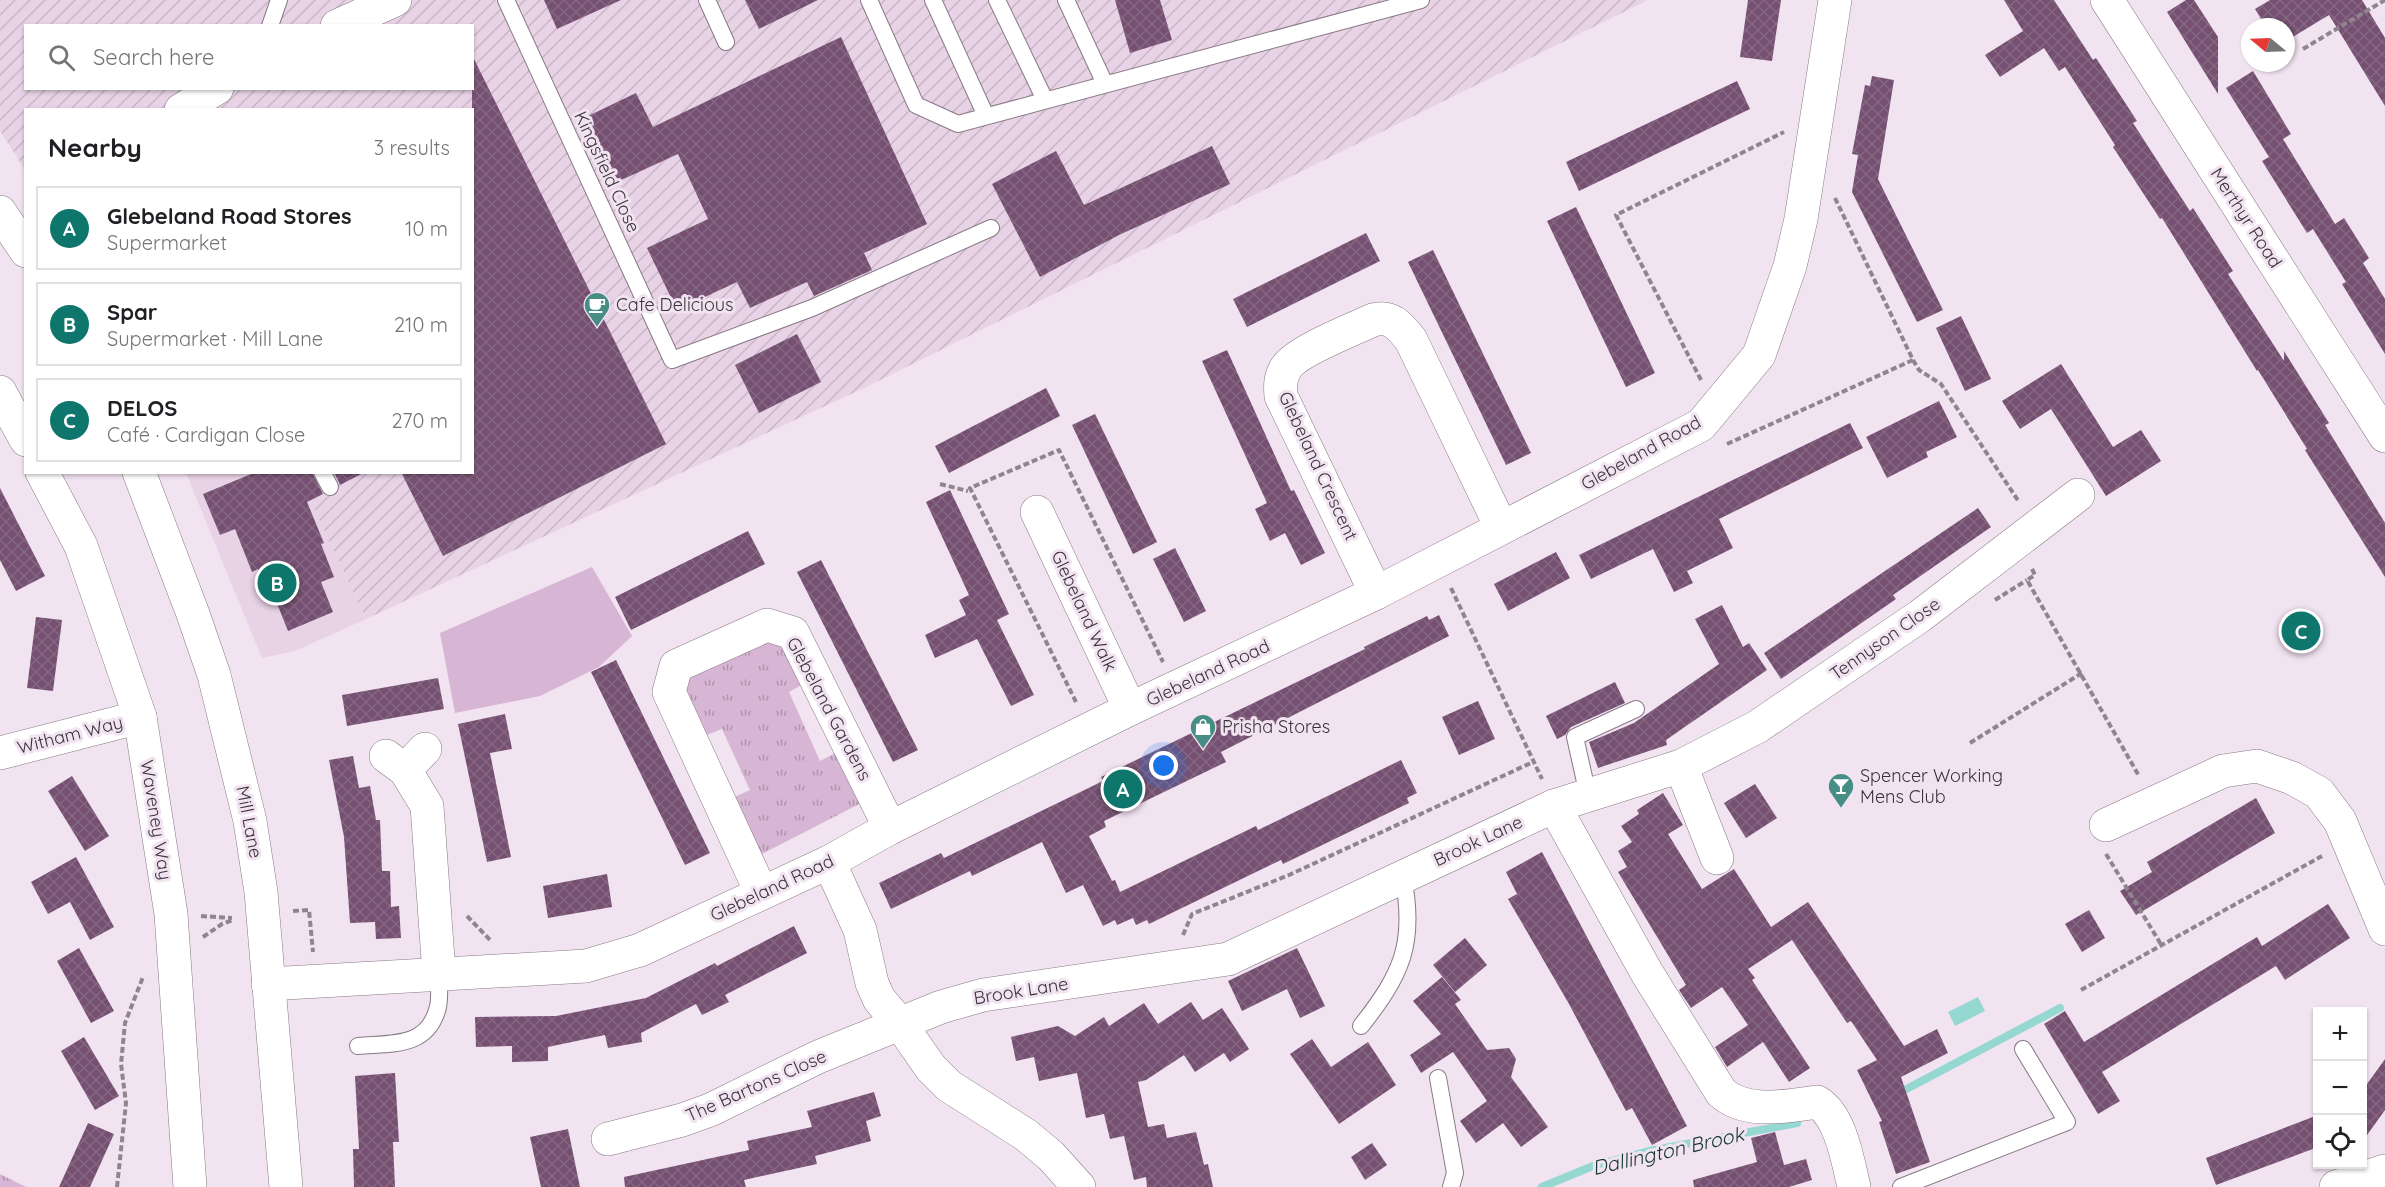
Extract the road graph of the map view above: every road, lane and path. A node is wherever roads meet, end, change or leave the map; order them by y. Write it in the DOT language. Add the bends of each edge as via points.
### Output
graph roads {
  1 [pos="279,0"];
  2 [pos="395,0"];
  3 [pos="506,0"];
  4 [pos="707,0"];
  5 [pos="869,0"];
  6 [pos="933,0"];
  7 [pos="997,0"];
  8 [pos="1066,0"];
  9 [pos="1421,0"];
  10 [pos="1835,0"];
  11 [pos="2107,0"];
  12 [pos="2385,0"];
  13 [pos="271,24"];
  14 [pos="341,24"];
  15 [pos="726,42"];
  16 [pos="2303,49"];
  17 [pos="1105,84"];
  18 [pos="214,90"];
  19 [pos="1045,100"];
  20 [pos="184,108"];
  21 [pos="1817,115"];
  22 [pos="986,116"];
  23 [pos="1807,180"];
  24 [pos="0,212"];
  25 [pos="991,228"];
  26 [pos="24,248"];
  27 [pos="1912,360"];
  28 [pos="0,392"];
  29 [pos="1708,416"];
  30 [pos="2385,435"];
  31 [pos="24,436"];
  32 [pos="43,474"];
  33 [pos="140,474"];
  34 [pos="940,484"];
  35 [pos="968,491"];
  36 [pos="2078,495"];
  37 [pos="1037,513"];
  38 [pos="1501,527"];
  39 [pos="2034,528"];
  40 [pos="1438,561"];
  41 [pos="2035,574"];
  42 [pos="1376,593"];
  43 [pos="2082,673"];
  44 [pos="1130,709"];
  45 [pos="1636,710"];
  46 [pos="140,717"];
  47 [pos="1970,743"];
  48 [pos="0,753"];
  49 [pos="405,758"];
  50 [pos="1533,762"];
  51 [pos="1681,766"];
  52 [pos="1588,795"];
  53 [pos="2154,803"];
  54 [pos="1554,806"];
  55 [pos="2106,825"];
  56 [pos="890,828"];
  57 [pos="2348,842"];
  58 [pos="1718,858"];
  59 [pos="829,862"];
  60 [pos="1403,877"];
  61 [pos="761,892"];
  62 [pos="290,912"];
  63 [pos="2385,928"];
  64 [pos="173,946"];
  65 [pos="2162,946"];
  66 [pos="1163,969"];
  67 [pos="439,974"];
  68 [pos="316,980"];
  69 [pos="268,984"];
  70 [pos="2081,990"];
  71 [pos="901,1024"];
  72 [pos="1361,1026"];
  73 [pos="358,1046"];
  74 [pos="2023,1049"];
  75 [pos="1438,1078"];
  76 [pos="608,1139"];
  77 [pos="2385,1171"];
  78 [pos="117,1187"];
  79 [pos="190,1187"];
  80 [pos="286,1187"];
  81 [pos="1079,1187"];
  82 [pos="1451,1187"];
  83 [pos="1854,1187"];
  84 [pos="1901,1187"];
  85 [pos="2336,1187"];
  1 -- 13 [label="lane"];
  2 -- 14 [label="street"];
  3 -- 25 [label="lane, Kingsfield Close" via="672,360 812,308"];
  4 -- 15 [label="lane"];
  5 -- 22 [label="lane" via="916,105 958,123"];
  6 -- 22 [label="lane"];
  7 -- 19 [label="lane"];
  8 -- 17 [label="lane"];
  9 -- 17 [label="lane"];
  10 -- 21 [label="street, Glebeland Road"];
  11 -- 30 [label="street, Merthyr Road"];
  12 -- 16 [label="path"];
  17 -- 19 [label="lane"];
  18 -- 20 [label="street"];
  19 -- 22 [label="lane"];
  21 -- 23 [label="street, Glebeland Road"];
  21 -- 29 [label="path" via="1616,215"];
  23 -- 27 [label="path" via="1834,196"];
  23 -- 29 [label="street, Glebeland Road" via="1790,266 1759,355"];
  24 -- 26 [label="street"];
  27 -- 29 [label="path" via="1721,447"];
  27 -- 39 [label="path" via="1919,370 1941,384"];
  28 -- 31 [label="street"];
  29 -- 38 [label="street, Glebeland Road"];
  32 -- 46 [label="street, Waveney Way" via="81,546"];
  33 -- 69 [label="street, Mill Lane" via="194,614 229,729 250,821"];
  34 -- 35 [label="path"];
  36 -- 39 [label="street, Tennyson Close"];
  37 -- 44 [label="street, Glebeland Walk"];
  38 -- 40 [label="street, Glebeland Road"];
  38 -- 42 [label="street, Glebeland Crescent" via="1411,340 1395,322 1372,320 1298,357 1283,373 1281,396"];
  39 -- 51 [label="street, Tennyson Close" via="1920,616 1766,720"];
  40 -- 42 [label="street, Glebeland Road"];
  40 -- 50 [label="path"];
  41 -- 43 [label="path" via="2027,579"];
  42 -- 44 [label="street, Glebeland Road"];
  43 -- 47 [label="path"];
  43 -- 53 [label="path"];
  44 -- 56 [label="street, Glebeland Road"];
  45 -- 52 [label="lane" via="1575,737"];
  46 -- 48 [label="street, Witham Way"];
  46 -- 64 [label="street, Waveney Way"];
  49 -- 67 [label="street" via="427,806"];
  50 -- 54 [label="path"];
  50 -- 66 [label="path" via="1289,875 1192,914"];
  51 -- 52 [label="street, Tennyson Close"];
  51 -- 58 [label="street"];
  52 -- 54 [label="street, Tennyson Close"];
  53 -- 55 [label="street"];
  53 -- 57 [label="street" via="2223,771 2257,766 2319,793 2340,821"];
  54 -- 60 [label="street, Brook Lane"];
  54 -- 83 [label="street" via="1647,973 1721,1092 1747,1106 1817,1102 1824,1106 1842,1143"];
  55 -- 65 [label="path" via="2102,847"];
  56 -- 59 [label="street, Glebeland Road"];
  56 -- 61 [label="street, Glebeland Gardens" via="794,633 767,625 676,666 669,692"];
  57 -- 63 [label="street"];
  57 -- 65 [label="path"];
  59 -- 61 [label="street, Glebeland Road"];
  59 -- 71 [label="street" via="860,930 879,999"];
  60 -- 66 [label="street, Brook Lane" via="1228,959"];
  60 -- 72 [label="lane" via="1409,920 1404,950 1390,986"];
  61 -- 67 [label="street, Glebeland Road" via="640,950 586,966"];
  62 -- 68 [label="path" via="309,910"];
  64 -- 78 [label="path" via="149,962 125,1023 121,1064 126,1103"];
  64 -- 79 [label="street, Waveney Way"];
  65 -- 70 [label="path"];
  66 -- 71 [label="street, Brook Lane" via="983,996 941,1007"];
  67 -- 68 [label="street, Glebeland Road"];
  67 -- 73 [label="lane" via="438,1006 423,1034 415,1040"];
  68 -- 69 [label="street, Glebeland Road"];
  69 -- 80 [label="street, Mill Lane"];
  71 -- 76 [label="street, The Bartons Close" via="818,1057 710,1110"];
  71 -- 81 [label="street" via="931,1068 949,1086 1026,1135 1052,1156"];
  74 -- 84 [label="lane" via="2067,1122"];
  75 -- 82 [label="lane" via="1455,1173"];
  77 -- 85 [label="street"];
}
